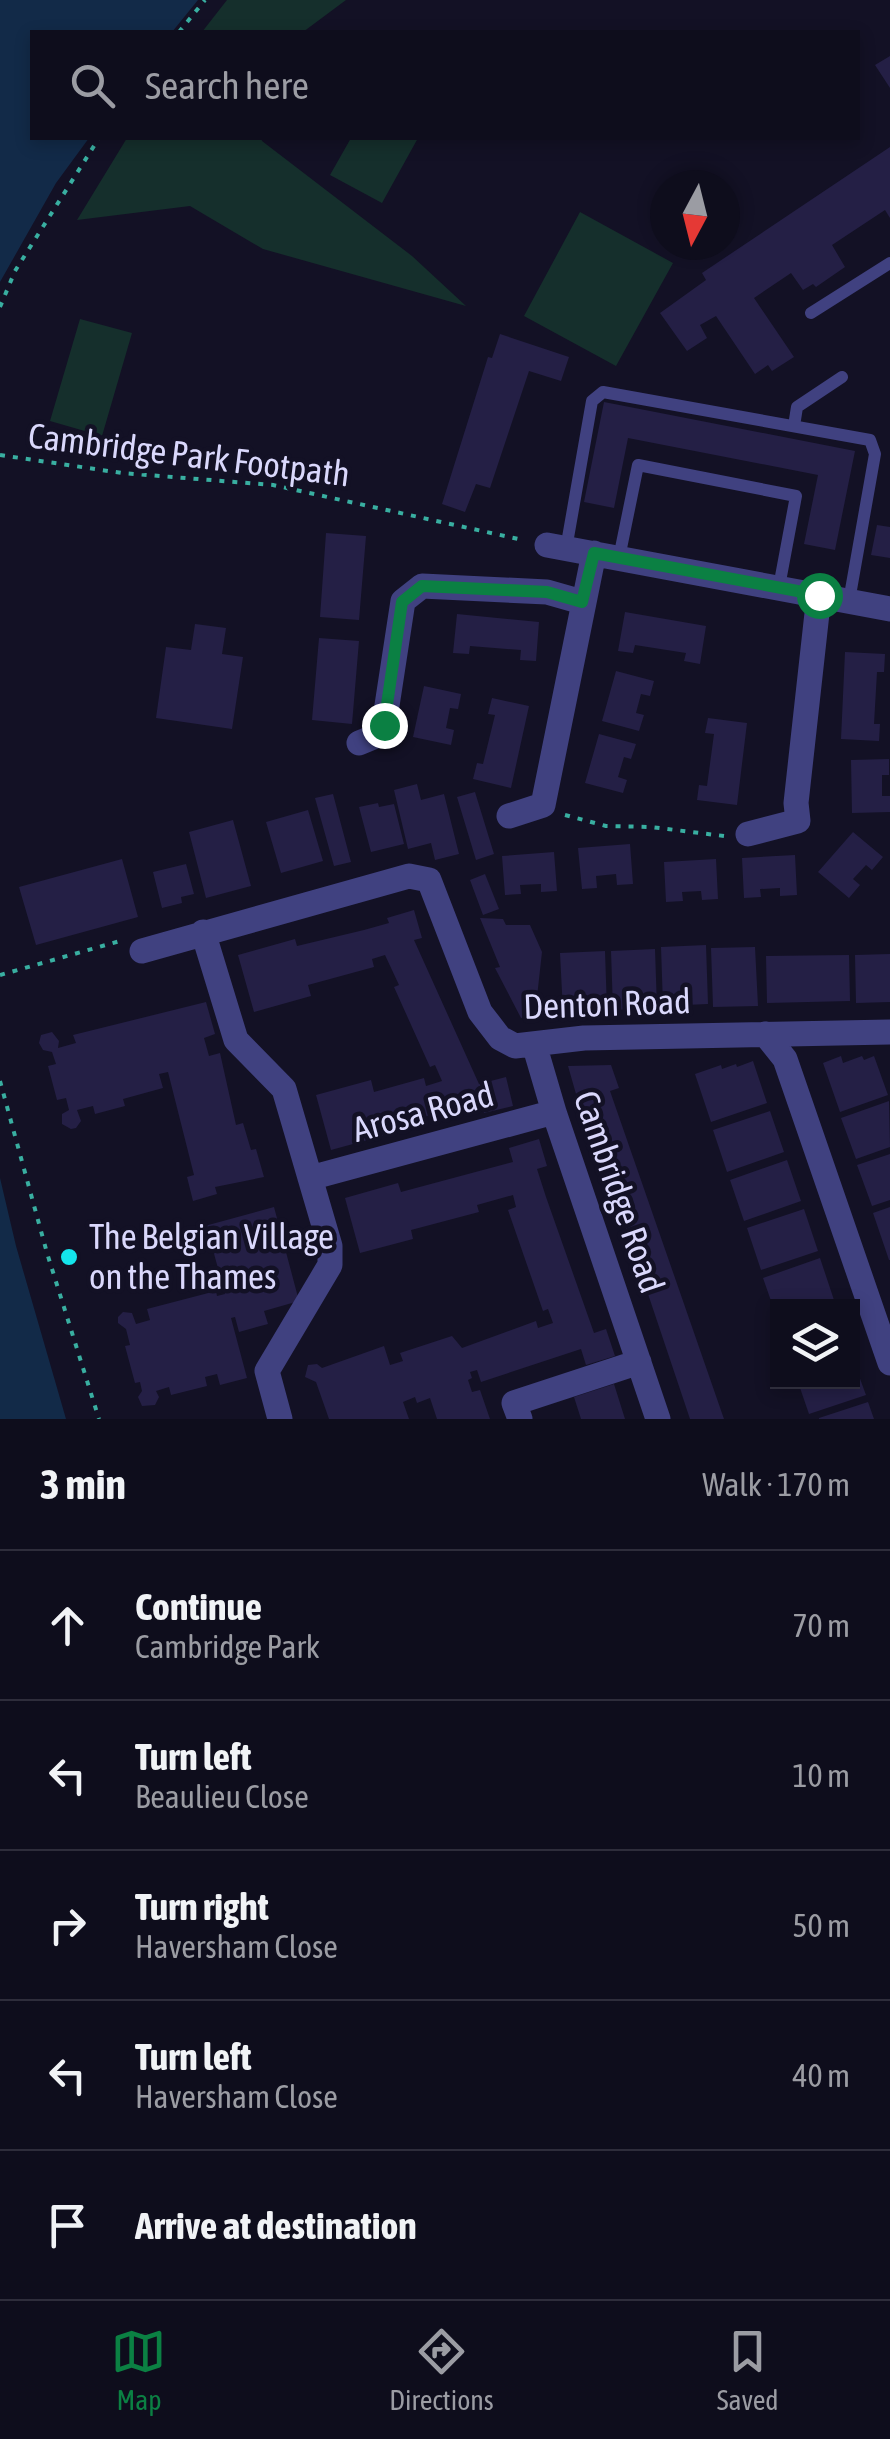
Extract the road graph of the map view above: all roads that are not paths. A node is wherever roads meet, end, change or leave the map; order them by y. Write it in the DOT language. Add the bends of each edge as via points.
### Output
graph roads {
  1 [pos="890,263"];
  2 [pos="811,312"];
  3 [pos="842,377"];
  4 [pos="794,426"];
  5 [pos="557,547"];
  6 [pos="606,556"];
  7 [pos="779,588"];
  8 [pos="819,595"];
  9 [pos="848,601"];
  10 [pos="582,602"];
  11 [pos="890,609"];
  12 [pos="359,743"];
  13 [pos="509,816"];
  14 [pos="748,834"];
  15 [pos="203,932"];
  16 [pos="142,951"];
  17 [pos="890,1032"];
  18 [pos="765,1034"];
  19 [pos="534,1044"];
  20 [pos="554,1112"];
  21 [pos="310,1178"];
  22 [pos="639,1362"];
  23 [pos="890,1363"];
  24 [pos="280,1419"];
  25 [pos="520,1419"];
  26 [pos="658,1419"];
  1 -- 2 [label="lane"];
  3 -- 4 [label="lane" via="796,407"];
  4 -- 5 [label="lane" via="603,392 592,402"];
  4 -- 9 [label="lane" via="870,440 875,454"];
  5 -- 6 [label="street"];
  6 -- 7 [label="street"];
  6 -- 7 [label="lane" via="638,465 796,496"];
  6 -- 10 [label="street"];
  7 -- 8 [label="street"];
  8 -- 9 [label="street"];
  8 -- 14 [label="street" via="797,790 807,820"];
  9 -- 11 [label="street"];
  10 -- 12 [label="street" via="547,592 422,586 402,602 384,725"];
  10 -- 13 [label="street" via="542,805"];
  15 -- 16 [label="street, Denton Road"];
  15 -- 19 [label="street, Denton Road" via="409,876 429,880 480,1012 500,1038 515,1046"];
  15 -- 21 [label="street" via="236,1040 284,1089"];
  17 -- 18 [label="street, Denton Road"];
  18 -- 19 [label="street, Denton Road"];
  18 -- 23 [label="street" via="786,1059"];
  19 -- 20 [label="street, Cambridge Road"];
  20 -- 21 [label="street, Arosa Road"];
  20 -- 22 [label="street, Cambridge Road"];
  21 -- 24 [label="street" via="330,1264 268,1371"];
  22 -- 25 [label="street" via="514,1402"];
  22 -- 26 [label="street, Cambridge Road"];
}
